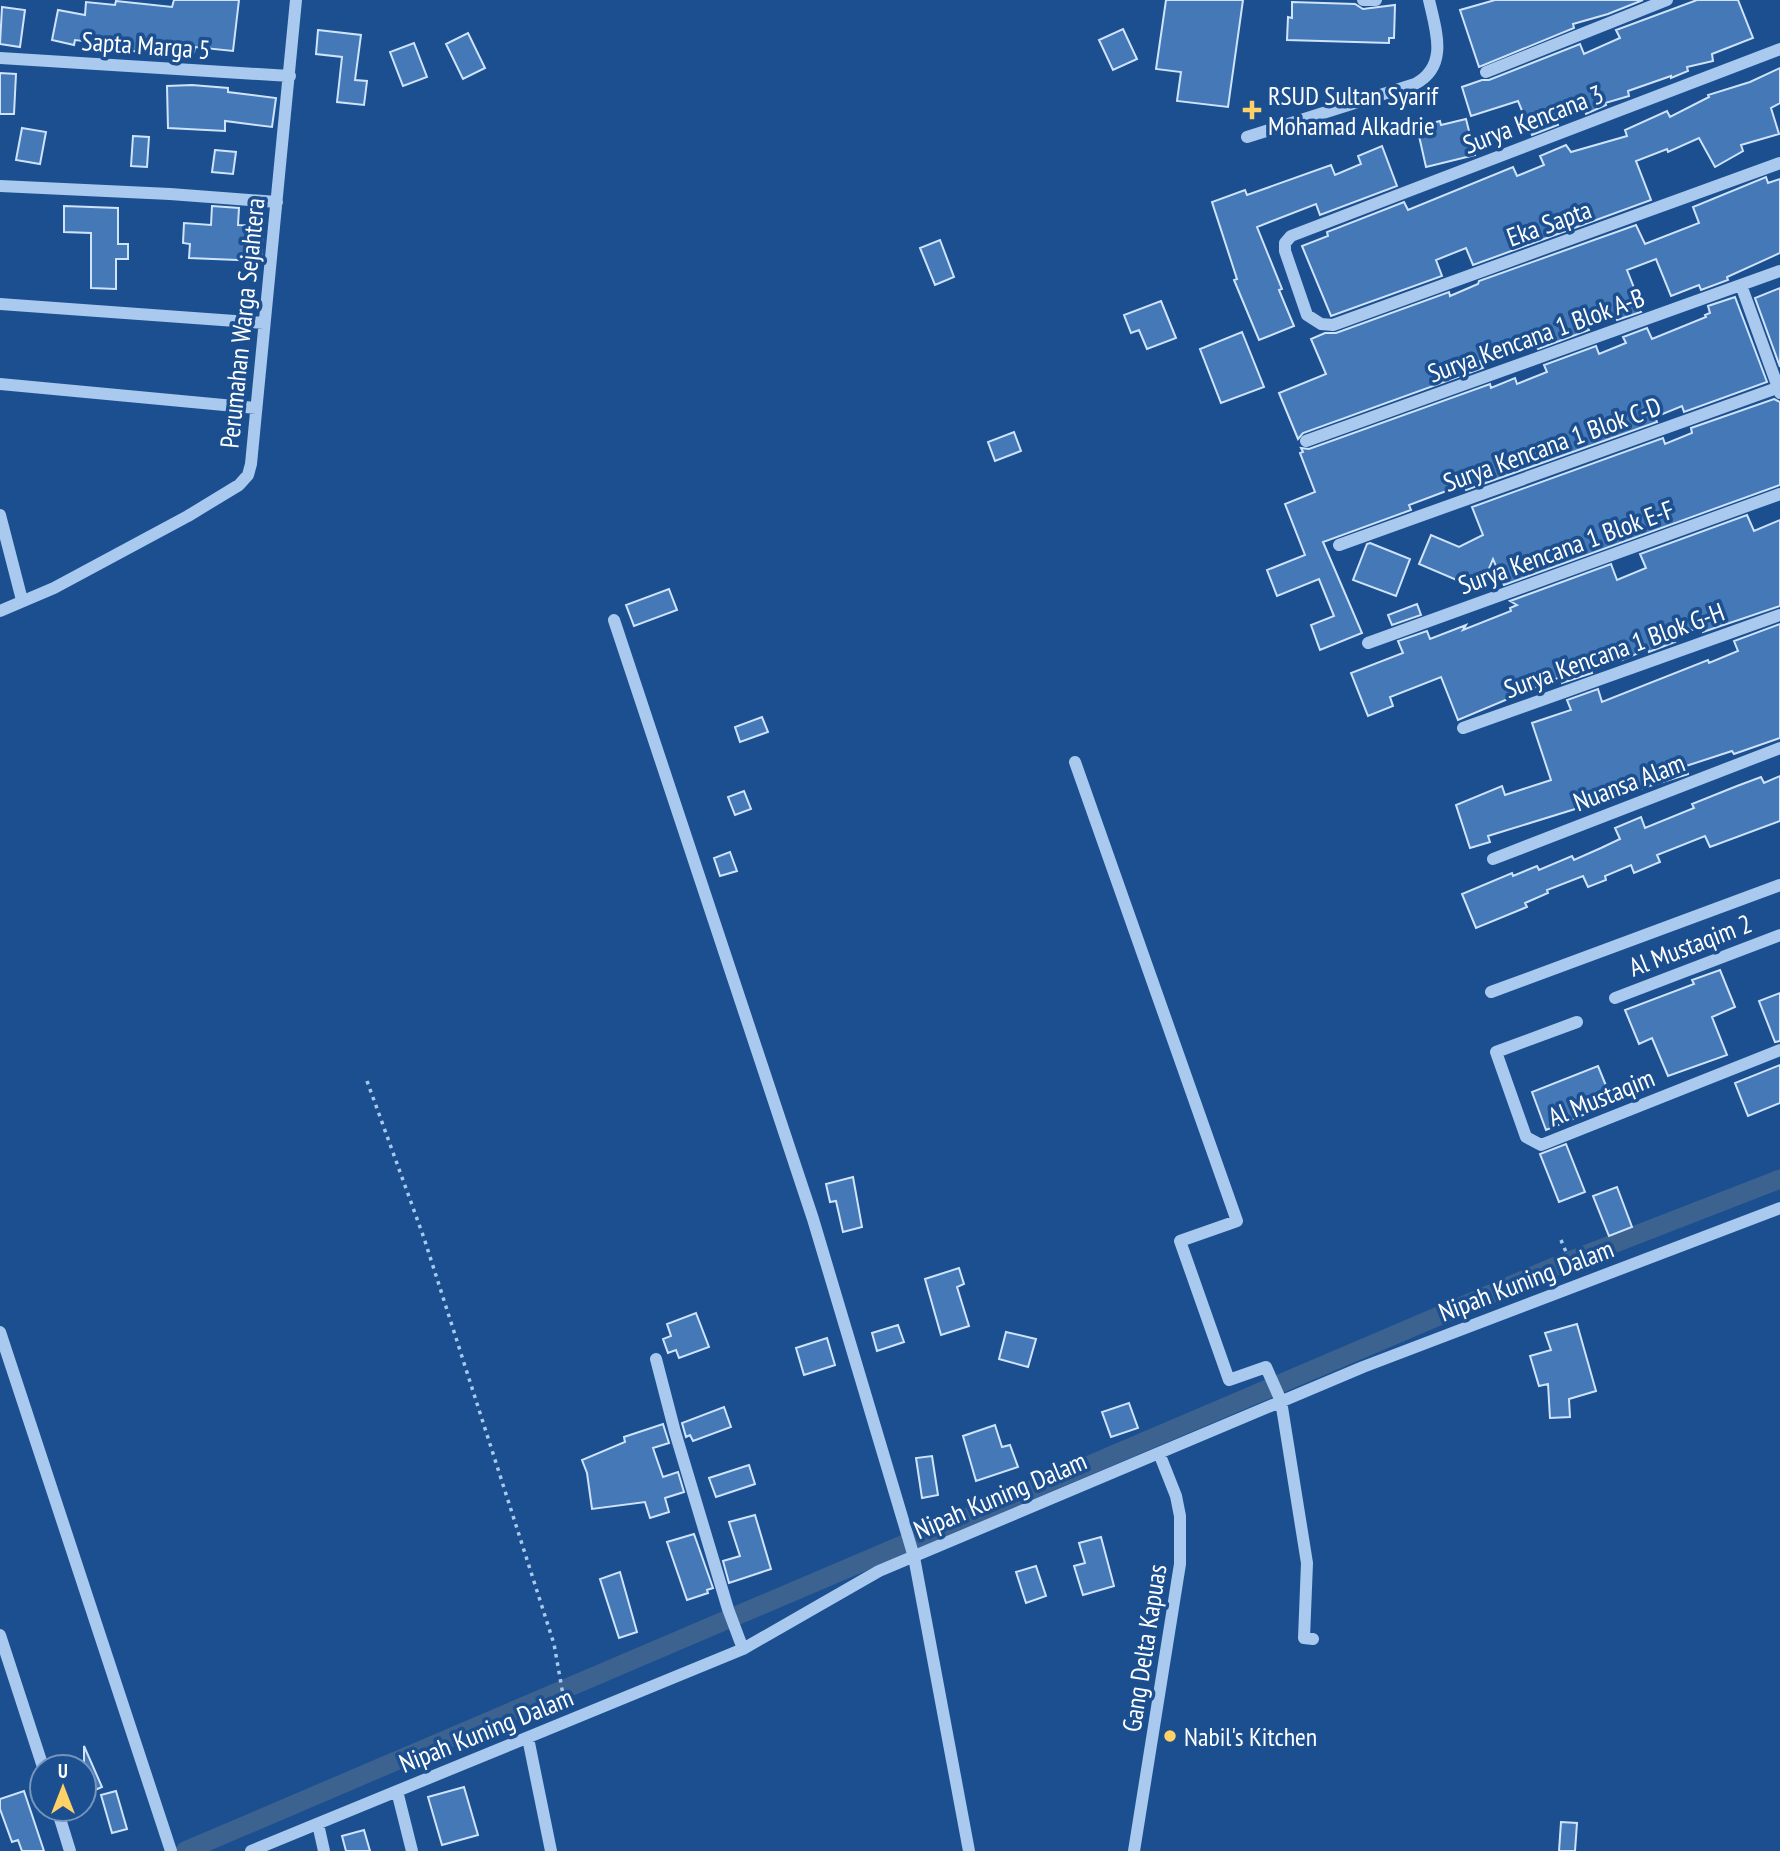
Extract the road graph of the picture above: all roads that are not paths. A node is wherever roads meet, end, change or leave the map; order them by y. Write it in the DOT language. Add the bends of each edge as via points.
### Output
graph roads {
  1 [pos="296,0"];
  2 [pos="1363,0"];
  3 [pos="1376,0"];
  4 [pos="1429,0"];
  5 [pos="1667,0"];
  6 [pos="1780,49"];
  7 [pos="0,58"];
  8 [pos="1486,72"];
  9 [pos="290,76"];
  10 [pos="1247,137"];
  11 [pos="1780,163"];
  12 [pos="0,186"];
  13 [pos="277,202"];
  14 [pos="1780,271"];
  15 [pos="1741,285"];
  16 [pos="0,304"];
  17 [pos="264,323"];
  18 [pos="1332,325"];
  19 [pos="0,384"];
  20 [pos="1779,390"];
  21 [pos="256,408"];
  22 [pos="1307,441"];
  23 [pos="1780,494"];
  24 [pos="0,514"];
  25 [pos="1339,545"];
  26 [pos="22,600"];
  27 [pos="0,611"];
  28 [pos="1780,615"];
  29 [pos="614,620"];
  30 [pos="1368,643"];
  31 [pos="1463,728"];
  32 [pos="1780,748"];
  33 [pos="1075,762"];
  34 [pos="1493,859"];
  35 [pos="1780,885"];
  36 [pos="1780,935"];
  37 [pos="1491,992"];
  38 [pos="1615,998"];
  39 [pos="1577,1021"];
  40 [pos="1780,1051"];
  41 [pos="1780,1208"];
  42 [pos="0,1332"];
  43 [pos="656,1359"];
  44 [pos="1280,1399"];
  45 [pos="1158,1453"];
  46 [pos="913,1555"];
  47 [pos="0,1635"];
  48 [pos="1312,1639"];
  49 [pos="743,1648"];
  50 [pos="528,1738"];
  51 [pos="38,1753"];
  52 [pos="397,1791"];
  53 [pos="61,1823"];
  54 [pos="318,1824"];
  55 [pos="70,1851"];
  56 [pos="171,1851"];
  57 [pos="251,1851"];
  58 [pos="324,1851"];
  59 [pos="412,1851"];
  60 [pos="551,1851"];
  61 [pos="969,1851"];
  62 [pos="1134,1851"];
  1 -- 9 [label="street, Perumahan Warga Sejahtera"];
  2 -- 3 [label="street"];
  4 -- 10 [label="street" via="1436,61 1426,78"];
  5 -- 8 [label="street"];
  6 -- 18 [label="street, Surya Kencana 3" via="1291,236 1284,251 1307,315"];
  7 -- 9 [label="street, Sapta Marga 5"];
  9 -- 13 [label="street, Perumahan Warga Sejahtera"];
  11 -- 18 [label="street, Eka Sapta"];
  12 -- 13 [label="street"];
  13 -- 17 [label="street, Perumahan Warga Sejahtera"];
  14 -- 15 [label="street, Surya Kencana 1 Blok A-B"];
  15 -- 20 [label="street"];
  15 -- 22 [label="street, Surya Kencana 1 Blok A-B"];
  16 -- 17 [label="street"];
  17 -- 21 [label="street, Perumahan Warga Sejahtera"];
  19 -- 21 [label="street"];
  20 -- 25 [label="street, Surya Kencana 1 Blok C-D"];
  21 -- 26 [label="street, Perumahan Warga Sejahtera" via="251,464 239,485 54,588"];
  23 -- 30 [label="street, Surya Kencana 1 Blok E-F"];
  24 -- 26 [label="street"];
  26 -- 27 [label="street, Perumahan Warga Sejahtera"];
  28 -- 31 [label="street, Surya Kencana 1 Blok G-H"];
  29 -- 46 [label="street" via="813,1219"];
  32 -- 34 [label="street, Nuansa Alam"];
  33 -- 44 [label="street" via="1237,1221 1180,1241 1229,1380 1266,1367"];
  35 -- 37 [label="street"];
  36 -- 38 [label="street, Al Mustaqim 2"];
  39 -- 40 [label="street, Al Mustaqim" via="1496,1052 1526,1137 1541,1145"];
  41 -- 44 [label="street, Nipah Kuning Dalam"];
  42 -- 56 [label="street"];
  43 -- 49 [label="street"];
  44 -- 45 [label="street, Nipah Kuning Dalam"];
  44 -- 48 [label="street" via="1307,1563 1304,1638"];
  45 -- 46 [label="street, Nipah Kuning Dalam"];
  45 -- 62 [label="street, Gang Delta Kapuas" via="1176,1496 1181,1564"];
  46 -- 49 [label="street, Nipah Kuning Dalam"];
  46 -- 61 [label="street"];
  47 -- 51 [label="street"];
  49 -- 50 [label="street, Nipah Kuning Dalam"];
  50 -- 52 [label="street, Nipah Kuning Dalam"];
  50 -- 60 [label="street"];
  52 -- 54 [label="street, Nipah Kuning Dalam"];
  52 -- 59 [label="street"];
  53 -- 55 [label="street"];
  54 -- 57 [label="street, Nipah Kuning Dalam"];
  54 -- 58 [label="street"];
}
